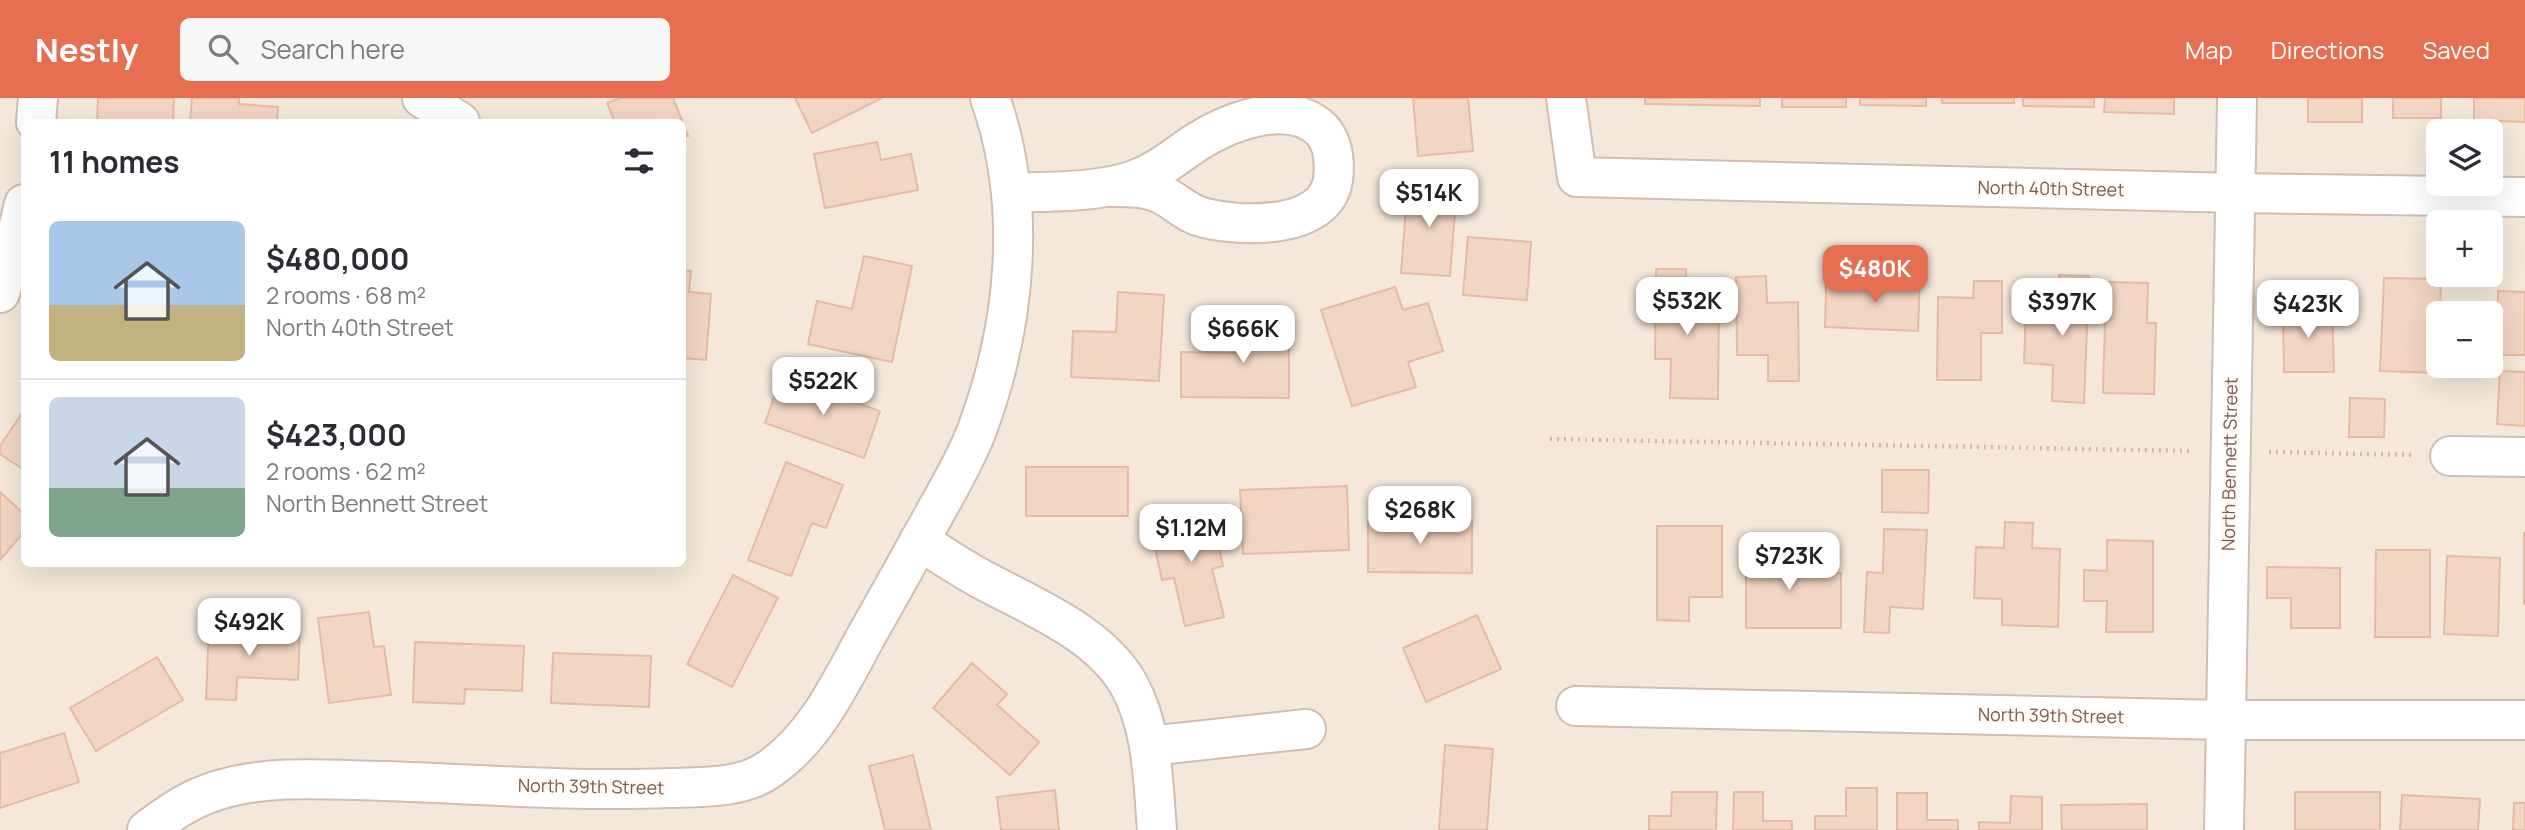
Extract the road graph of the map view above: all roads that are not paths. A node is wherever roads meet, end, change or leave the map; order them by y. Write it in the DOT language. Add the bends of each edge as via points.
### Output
graph roads {
  1 [pos="38,98"];
  2 [pos="422,98"];
  3 [pos="990,98"];
  4 [pos="1566,98"];
  5 [pos="2237,98"];
  6 [pos="36,119"];
  7 [pos="454,119"];
  8 [pos="1112,187"];
  9 [pos="1013,194"];
  10 [pos="2235,194"];
  11 [pos="2525,197"];
  12 [pos="21,217"];
  13 [pos="0,293"];
  14 [pos="2450,456"];
  15 [pos="2525,457"];
  16 [pos="919,541"];
  17 [pos="1576,706"];
  18 [pos="2226,720"];
  19 [pos="2525,720"];
  20 [pos="1306,729"];
  21 [pos="1150,746"];
  22 [pos="147,830"];
  23 [pos="1157,830"];
  24 [pos="2224,830"];
  1 -- 6 [label="street"];
  2 -- 7 [label="street"];
  3 -- 9 [label="street, North 39th Street"];
  4 -- 10 [label="street, North 40th Street" via="1577,177"];
  5 -- 10 [label="street, North Bennett Street"];
  8 -- 8 [label="street" via="1147,189 1205,219 1271,222 1306,214 1322,204 1332,187 1334,162 1328,138 1311,120 1294,113 1268,112 1196,142 1164,167"];
  8 -- 9 [label="street"];
  9 -- 16 [label="street, North 39th Street" via="1014,251 999,353 976,433"];
  10 -- 11 [label="street, North 40th Street"];
  10 -- 18 [label="street, North Bennett Street"];
  12 -- 13 [label="street"];
  14 -- 15 [label="street"];
  16 -- 21 [label="street" via="1052,616 1110,659 1128,684"];
  16 -- 22 [label="street, North 39th Street" via="823,714 793,750 766,772 709,786 640,789 314,779 243,784 197,797"];
  17 -- 18 [label="street, North 39th Street"];
  18 -- 19 [label="street, North 39th Street"];
  18 -- 24 [label="street, North Bennett Street"];
  20 -- 21 [label="street"];
  21 -- 23 [label="street"];
}
